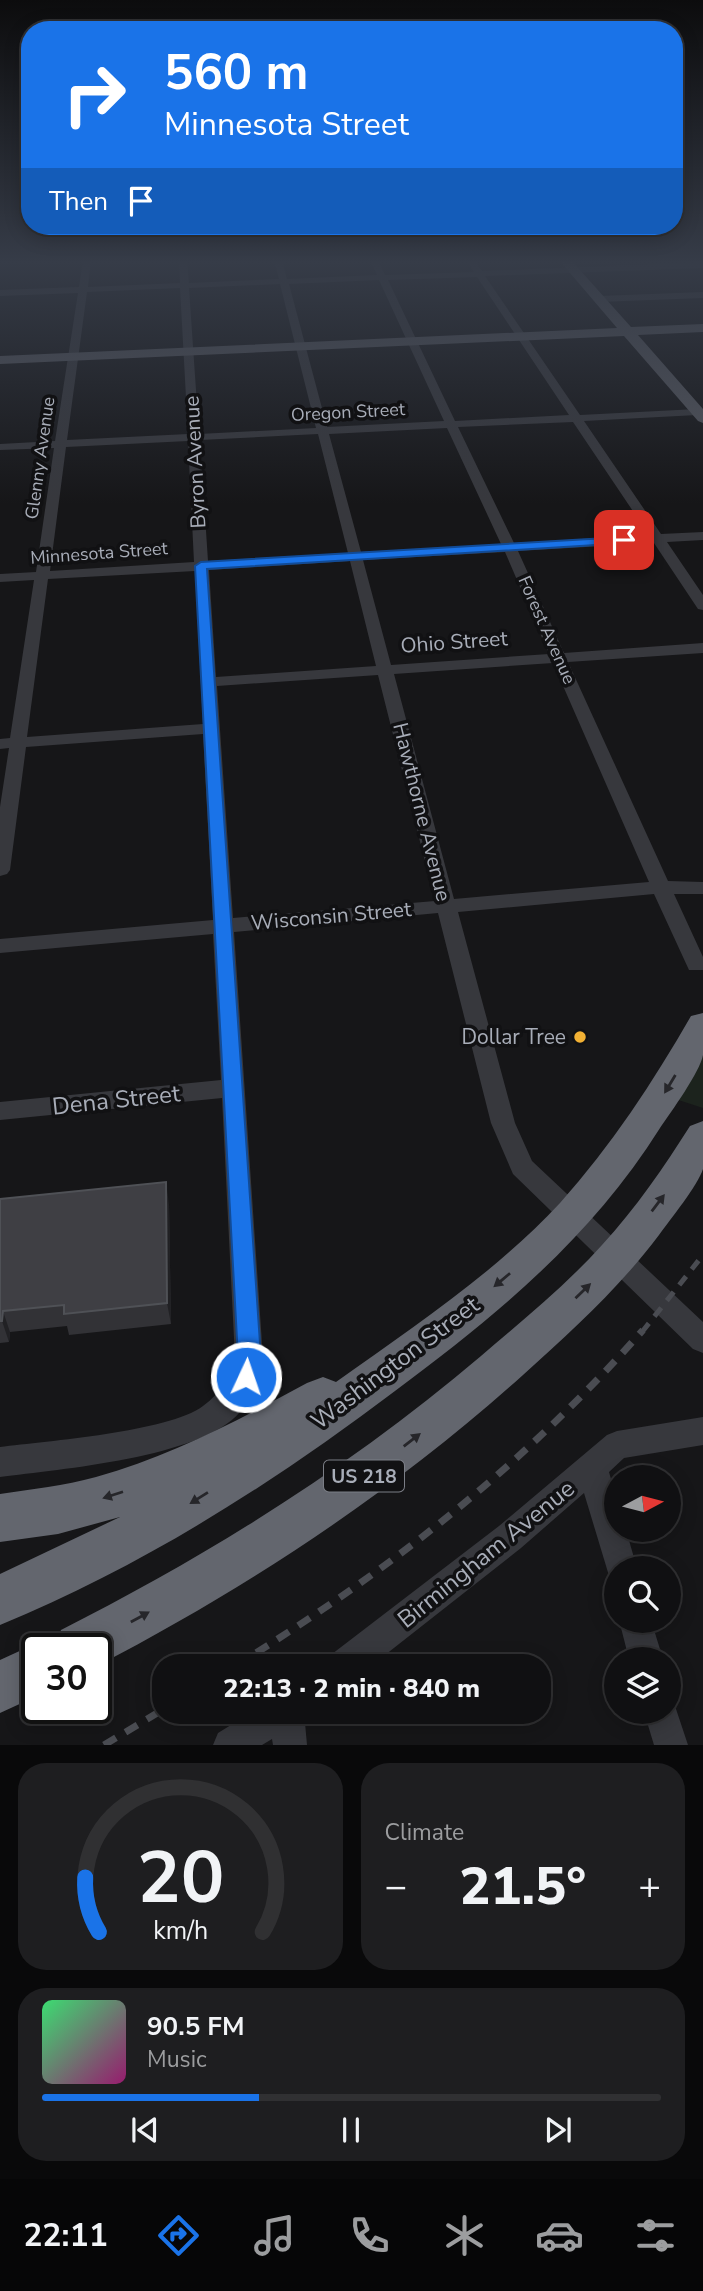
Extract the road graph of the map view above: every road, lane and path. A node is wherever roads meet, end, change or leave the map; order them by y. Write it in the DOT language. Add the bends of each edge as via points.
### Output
graph roads {
  1 [pos="76,341"];
  2 [pos="188,341"];
  3 [pos="300,341"];
  4 [pos="404,341"];
  5 [pos="414,341"];
  6 [pos="524,341"];
  7 [pos="637,341"];
  8 [pos="301,346"];
  9 [pos="189,351"];
  10 [pos="74,356"];
  11 [pos="0,360"];
  12 [pos="700,415"];
  13 [pos="576,418"];
  14 [pos="451,424"];
  15 [pos="322,431"];
  16 [pos="193,437"];
  17 [pos="61,444"];
  18 [pos="0,447"];
  19 [pos="703,536"];
  20 [pos="658,538"];
  21 [pos="509,547"];
  22 [pos="357,557"];
  23 [pos="201,566"];
  24 [pos="42,576"];
  25 [pos="0,578"];
  26 [pos="703,606"];
  27 [pos="703,648"];
  28 [pos="560,658"];
  29 [pos="387,670"];
  30 [pos="208,682"];
  31 [pos="212,728"];
  32 [pos="18,743"];
  33 [pos="0,744"];
  34 [pos="0,870"];
  35 [pos="661,887"];
  36 [pos="703,888"];
  37 [pos="446,906"];
  38 [pos="223,926"];
  39 [pos="0,946"];
  40 [pos="696,965"];
  41 [pos="703,1025"];
  42 [pos="232,1088"];
  43 [pos="0,1111"];
  44 [pos="703,1136"];
  45 [pos="570,1217"];
  46 [pos="617,1258"];
  47 [pos="436,1334"];
  48 [pos="703,1340"];
  49 [pos="703,1431"];
  50 [pos="0,1462"];
  51 [pos="592,1466"];
  52 [pos="0,1518"];
  53 [pos="618,1556"];
  54 [pos="0,1600"];
  55 [pos="107,1633"];
  56 [pos="359,1654"];
  57 [pos="21,1677"];
  58 [pos="0,1687"];
  59 [pos="266,1724"];
  60 [pos="287,1724"];
  61 [pos="665,1724"];
  62 [pos="230,1745"];
  63 [pos="290,1745"];
  64 [pos="671,1745"];
  1 -- 10 [label="street, Glenny Avenue"];
  2 -- 9 [label="street, Byron Avenue"];
  3 -- 8 [label="street, Hawthorne Avenue"];
  4 -- 8 [label="main road"];
  5 -- 14 [label="street, Forest Avenue"];
  6 -- 13 [label="street"];
  7 -- 12 [label="main road"];
  8 -- 9 [label="main road"];
  8 -- 15 [label="street, Hawthorne Avenue"];
  9 -- 10 [label="main road"];
  9 -- 16 [label="street, Byron Avenue"];
  10 -- 11 [label="main road"];
  10 -- 17 [label="street, Glenny Avenue"];
  12 -- 13 [label="street, Oregon Street"];
  13 -- 14 [label="street, Oregon Street"];
  13 -- 20 [label="street"];
  14 -- 15 [label="street, Oregon Street"];
  14 -- 21 [label="street, Forest Avenue"];
  15 -- 16 [label="street, Oregon Street"];
  15 -- 22 [label="street, Hawthorne Avenue"];
  16 -- 17 [label="street, Oregon Street"];
  16 -- 23 [label="street, Byron Avenue"];
  17 -- 18 [label="street, Oregon Street"];
  17 -- 24 [label="street, Glenny Avenue"];
  19 -- 20 [label="street, Minnesota Street"];
  20 -- 21 [label="street, Minnesota Street"];
  20 -- 26 [label="street"];
  21 -- 22 [label="street, Minnesota Street"];
  21 -- 28 [label="street, Forest Avenue"];
  22 -- 23 [label="street, Minnesota Street"];
  22 -- 29 [label="street, Hawthorne Avenue"];
  23 -- 24 [label="street, Minnesota Street"];
  23 -- 30 [label="street, Byron Avenue"];
  24 -- 25 [label="street, Minnesota Street"];
  24 -- 32 [label="street, Glenny Avenue"];
  27 -- 28 [label="street, Ohio Street"];
  28 -- 29 [label="street, Ohio Street"];
  28 -- 35 [label="street, Forest Avenue"];
  29 -- 30 [label="street, Ohio Street"];
  29 -- 37 [label="street, Hawthorne Avenue"];
  30 -- 31 [label="street, Byron Avenue"];
  31 -- 32 [label="street"];
  31 -- 38 [label="street, Byron Avenue"];
  32 -- 33 [label="street"];
  32 -- 34 [label="street, Glenny Avenue"];
  35 -- 36 [label="street, Wisconsin Street"];
  35 -- 37 [label="street, Wisconsin Street"];
  35 -- 40 [label="street, Forest Avenue"];
  37 -- 38 [label="street, Wisconsin Street"];
  37 -- 45 [label="street, Hawthorne Avenue" via="512,1146 522,1167"];
  38 -- 39 [label="street, Wisconsin Street"];
  38 -- 42 [label="street, Byron Avenue"];
  41 -- 45 [label="highway, Washington Street, one-way" via="641,1130"];
  42 -- 43 [label="street, Dena Street"];
  42 -- 50 [label="street, Byron Avenue" via="249,1358 236,1395 206,1421 163,1437"];
  46 -- 44 [label="highway, US 218, one-way"];
  45 -- 46 [label="street, Hawthorne Avenue"];
  45 -- 47 [label="highway, Washington Street, one-way"];
  46 -- 48 [label="street, Hawthorne Avenue"];
  55 -- 46 [label="highway, US 218, one-way" via="213,1577 334,1499 481,1385"];
  47 -- 52 [label="highway, one-way" via="233,1448 190,1467 99,1499"];
  47 -- 54 [label="highway, Washington Street, one-way" via="297,1437 171,1515"];
  49 -- 51 [label="street, Birmingham Avenue" via="617,1445"];
  51 -- 53 [label="street"];
  51 -- 56 [label="street, Birmingham Avenue" via="510,1537"];
  57 -- 58 [label="highway"];
  59 -- 62 [label="street"];
  60 -- 63 [label="street"];
  61 -- 64 [label="street"];
}
